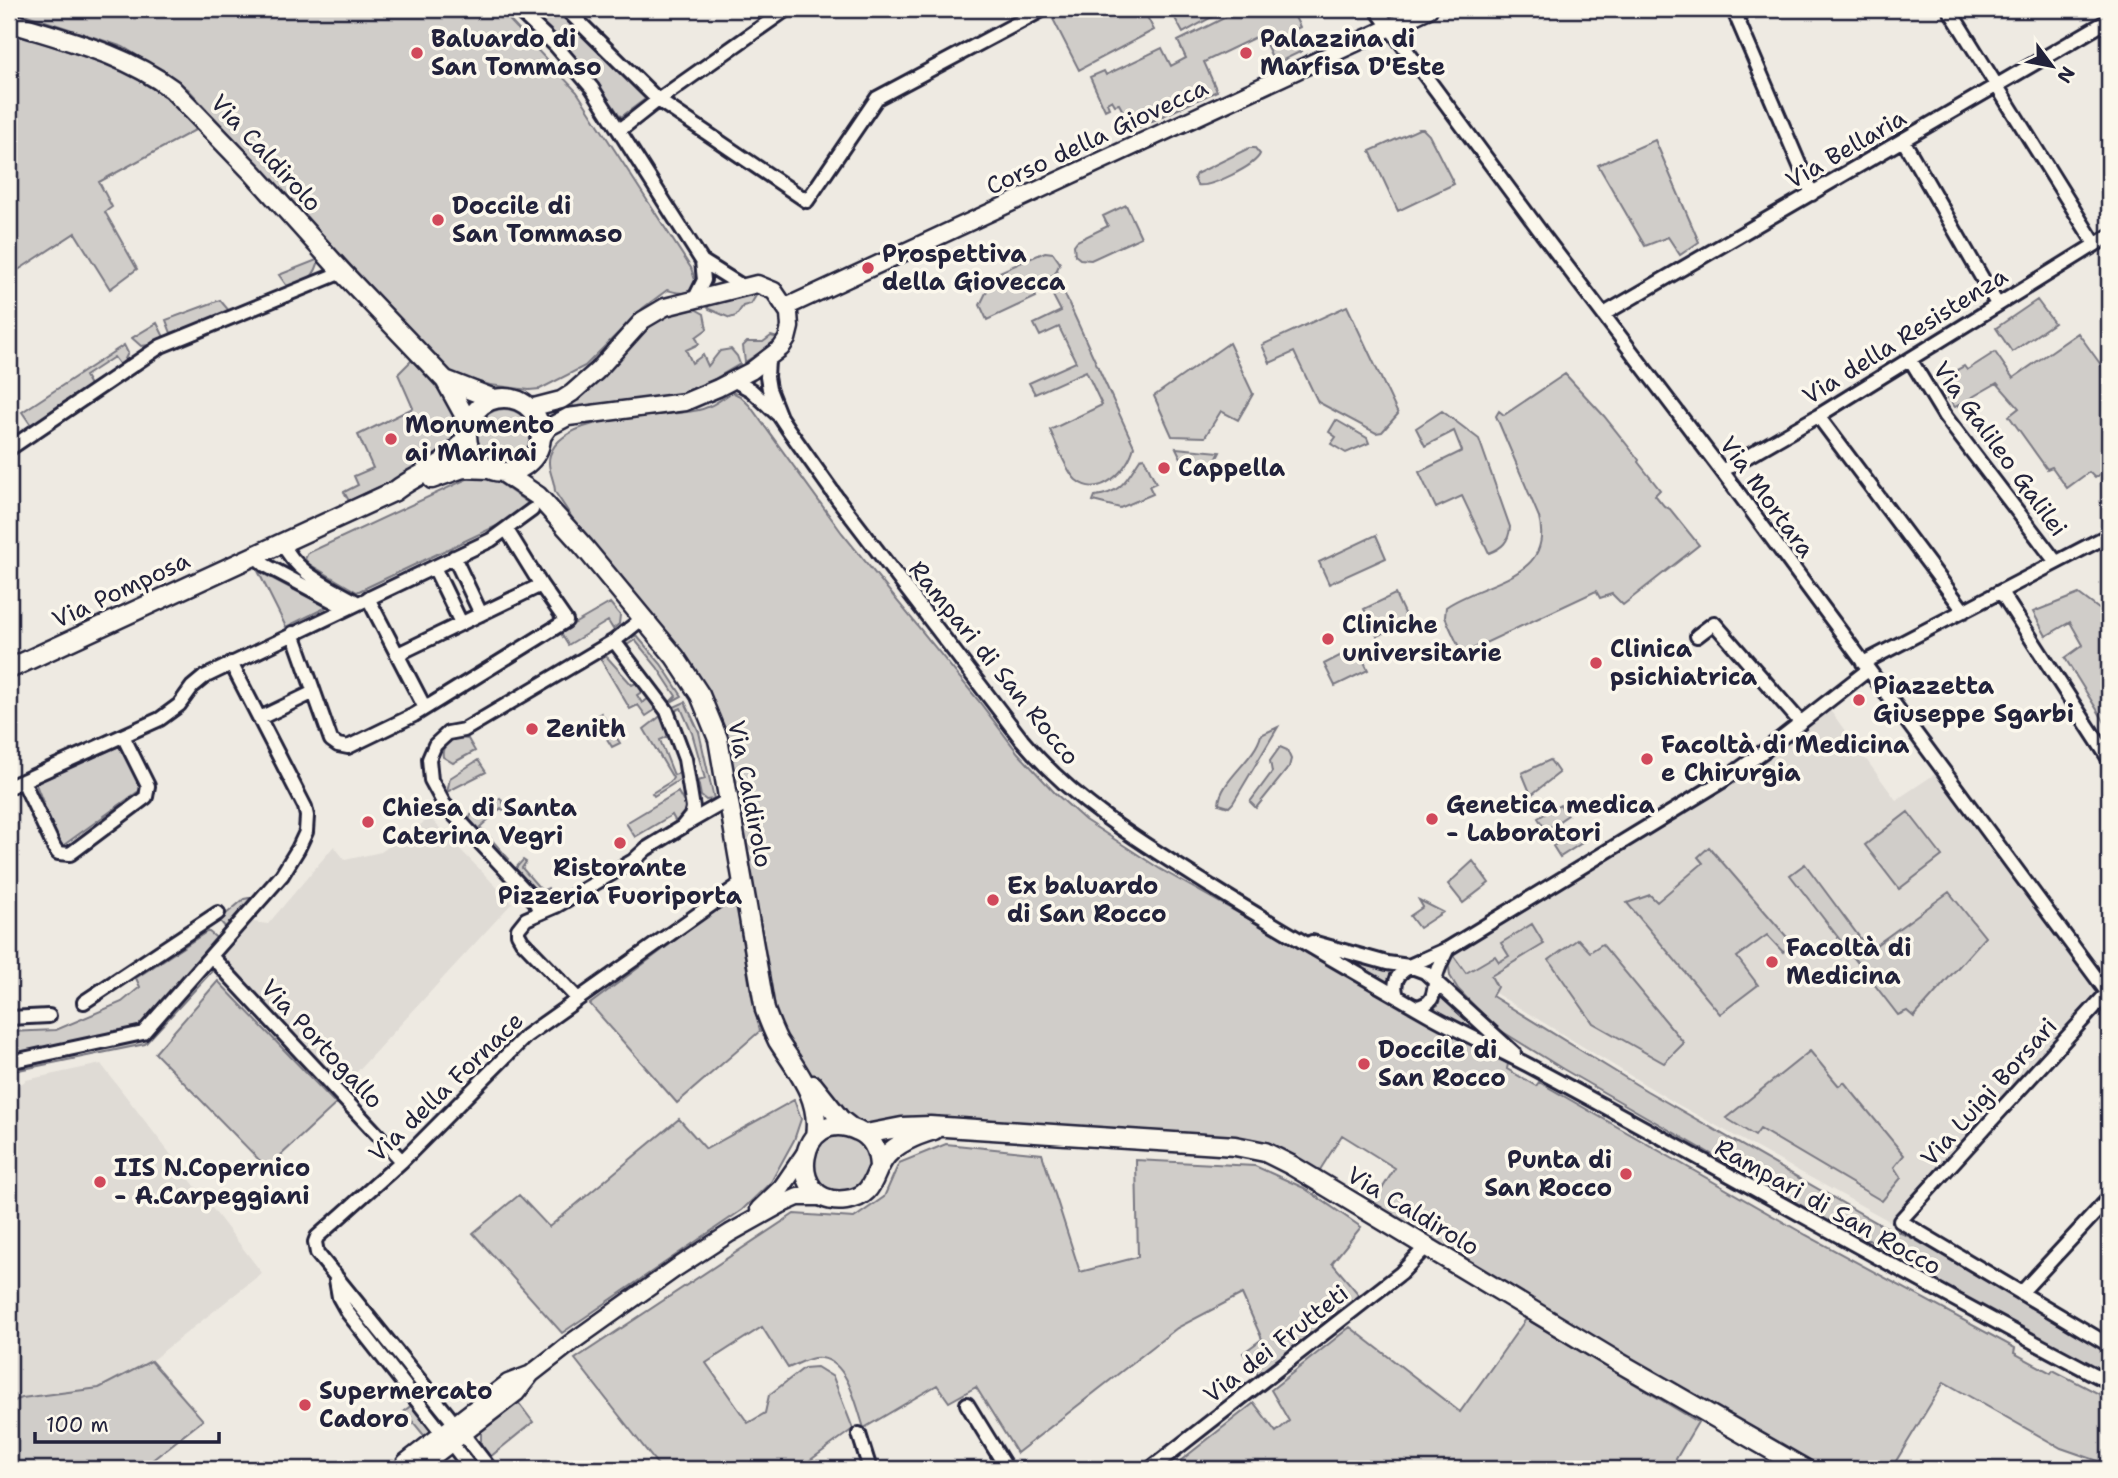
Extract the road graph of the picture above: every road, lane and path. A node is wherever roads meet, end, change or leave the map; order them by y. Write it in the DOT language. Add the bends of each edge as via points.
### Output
graph roads {
  1 [pos="517,9"];
  2 [pos="566,9"];
  3 [pos="787,9"];
  4 [pos="1044,9"];
  5 [pos="1376,9"];
  6 [pos="1429,9"];
  7 [pos="1733,9"];
  8 [pos="1949,9"];
  9 [pos="2109,20"];
  10 [pos="9,22"];
  11 [pos="1387,27"];
  12 [pos="1998,85"];
  13 [pos="658,100"];
  14 [pos="620,130"];
  15 [pos="1903,140"];
  16 [pos="1812,194"];
  17 [pos="2109,236"];
  18 [pos="2095,244"];
  19 [pos="702,261"];
  20 [pos="342,272"];
  21 [pos="742,286"];
  22 [pos="695,298"];
  23 [pos="1997,304"];
  24 [pos="786,307"];
  25 [pos="1604,314"];
  26 [pos="1910,359"];
  27 [pos="768,360"];
  28 [pos="445,380"];
  29 [pos="733,380"];
  30 [pos="494,399"];
  31 [pos="530,408"];
  32 [pos="1818,416"];
  33 [pos="780,417"];
  34 [pos="467,428"];
  35 [pos="542,437"];
  36 [pos="9,449"];
  37 [pos="533,458"];
  38 [pos="497,471"];
  39 [pos="1722,471"];
  40 [pos="396,491"];
  41 [pos="535,503"];
  42 [pos="507,530"];
  43 [pos="2109,535"];
  44 [pos="282,542"];
  45 [pos="254,555"];
  46 [pos="454,557"];
  47 [pos="2056,562"];
  48 [pos="434,567"];
  49 [pos="541,585"];
  50 [pos="2001,592"];
  51 [pos="357,603"];
  52 [pos="1964,611"];
  53 [pos="481,614"];
  54 [pos="643,618"];
  55 [pos="461,623"];
  56 [pos="293,633"];
  57 [pos="1697,636"];
  58 [pos="614,640"];
  59 [pos="398,654"];
  60 [pos="231,663"];
  61 [pos="1866,666"];
  62 [pos="9,669"];
  63 [pos="314,692"];
  64 [pos="425,708"];
  65 [pos="260,718"];
  66 [pos="1801,723"];
  67 [pos="123,736"];
  68 [pos="2109,759"];
  69 [pos="23,781"];
  70 [pos="9,787"];
  71 [pos="691,799"];
  72 [pos="728,800"];
  73 [pos="682,827"];
  74 [pos="742,883"];
  75 [pos="525,891"];
  76 [pos="540,912"];
  77 [pos="526,919"];
  78 [pos="1290,936"];
  79 [pos="228,937"];
  80 [pos="1447,949"];
  81 [pos="211,956"];
  82 [pos="1410,967"];
  83 [pos="1435,980"];
  84 [pos="2109,993"];
  85 [pos="1397,996"];
  86 [pos="578,999"];
  87 [pos="84,1002"];
  88 [pos="1417,1007"];
  89 [pos="49,1016"];
  90 [pos="9,1018"];
  91 [pos="9,1062"];
  92 [pos="1528,1065"];
  93 [pos="796,1068"];
  94 [pos="849,1126"];
  95 [pos="955,1127"];
  96 [pos="866,1134"];
  97 [pos="810,1144"];
  98 [pos="402,1161"];
  99 [pos="879,1166"];
  100 [pos="824,1197"];
  101 [pos="2109,1198"];
  102 [pos="730,1233"];
  103 [pos="1425,1248"];
  104 [pos="335,1274"];
  105 [pos="2021,1293"];
  106 [pos="359,1304"];
  107 [pos="348,1313"];
  108 [pos="375,1324"];
  109 [pos="364,1333"];
  110 [pos="2109,1345"];
  111 [pos="2109,1382"];
  112 [pos="967,1404"];
  113 [pos="453,1434"];
  114 [pos="859,1434"];
  115 [pos="401,1469"];
  116 [pos="418,1469"];
  117 [pos="471,1469"];
  118 [pos="490,1469"];
  119 [pos="870,1469"];
  120 [pos="1007,1469"];
  121 [pos="1150,1469"];
  122 [pos="1805,1469"];
  1 -- 14 [label="street" via="575,66"];
  2 -- 13 [label="street"];
  3 -- 13 [label="street"];
  4 -- 13 [label="street" via="877,98 807,201"];
  5 -- 11 [label="street, Via Mortara"];
  6 -- 11 [label="street, Corso della Giovecca"];
  7 -- 16 [label="street"];
  8 -- 12 [label="street"];
  9 -- 12 [label="street, Via Bellaria"];
  10 -- 20 [label="main road, Via Caldirolo" via="114,56 164,83"];
  11 -- 24 [label="street, Corso della Giovecca"];
  11 -- 25 [label="street, Via Mortara"];
  12 -- 15 [label="street, Via Bellaria"];
  12 -- 18 [label="street"];
  13 -- 14 [label="street"];
  14 -- 19 [label="street"];
  15 -- 16 [label="street, Via Bellaria"];
  15 -- 23 [label="street"];
  16 -- 25 [label="street, Via Bellaria"];
  17 -- 18 [label="street, Via della Resistenza"];
  18 -- 23 [label="street, Via della Resistenza"];
  19 -- 21 [label="street"];
  19 -- 22 [label="street" via="704,280"];
  20 -- 28 [label="main road, Via Caldirolo"];
  20 -- 36 [label="street" via="161,346"];
  21 -- 22 [label="street"];
  21 -- 24 [label="street" via="765,286"];
  22 -- 31 [label="street" via="652,313 572,393"];
  23 -- 26 [label="street, Via della Resistenza"];
  24 -- 27 [label="street" via="789,335"];
  25 -- 39 [label="street, Via Mortara"];
  26 -- 32 [label="street, Via della Resistenza"];
  26 -- 47 [label="street, Via Galileo Galilei" via="1944,415"];
  27 -- 29 [label="street"];
  27 -- 33 [label="street, Rampari di San Rocco" via="767,377"];
  28 -- 30 [label="main road, Via Caldirolo"];
  28 -- 34 [label="main road, Via Caldirolo"];
  29 -- 33 [label="street, Rampari di San Rocco"];
  29 -- 35 [label="street" via="685,402 568,417 549,427"];
  30 -- 31 [label="main road, Via Caldirolo" via="512,399"];
  30 -- 34 [label="main road" via="477,409"];
  31 -- 35 [label="main road" via="540,422"];
  32 -- 39 [label="street, Via della Resistenza"];
  32 -- 52 [label="street"];
  33 -- 78 [label="street, Rampari di San Rocco" via="890,569 1049,771 1137,841"];
  34 -- 38 [label="main road, Via Caldirolo" via="472,455"];
  34 -- 40 [label="main road, Via Pomposa" via="452,457"];
  35 -- 37 [label="main road"];
  37 -- 38 [label="main road" via="520,469"];
  37 -- 41 [label="main road"];
  38 -- 40 [label="main road, Via Pomposa" via="463,468"];
  38 -- 41 [label="main road, Via Caldirolo"];
  39 -- 61 [label="street, Via Mortara"];
  40 -- 44 [label="main road, Via Pomposa"];
  41 -- 42 [label="street"];
  41 -- 54 [label="main road, Via Caldirolo"];
  42 -- 46 [label="street"];
  42 -- 49 [label="street"];
  43 -- 47 [label="street"];
  44 -- 45 [label="main road, Via Pomposa"];
  44 -- 51 [label="street" via="306,574"];
  45 -- 51 [label="street" via="265,565"];
  45 -- 62 [label="main road, Via Pomposa"];
  46 -- 48 [label="street"];
  46 -- 53 [label="street"];
  47 -- 50 [label="street"];
  48 -- 51 [label="street"];
  48 -- 55 [label="street"];
  49 -- 53 [label="street"];
  49 -- 64 [label="street" via="566,621"];
  50 -- 52 [label="street"];
  50 -- 68 [label="street"];
  51 -- 56 [label="street"];
  51 -- 59 [label="street"];
  52 -- 61 [label="street"];
  53 -- 55 [label="street"];
  54 -- 58 [label="street"];
  54 -- 72 [label="main road, Via Caldirolo" via="706,706 718,739"];
  55 -- 59 [label="street"];
  56 -- 60 [label="street"];
  56 -- 63 [label="street"];
  57 -- 66 [label="street" via="1714,622"];
  58 -- 71 [label="street" via="667,711 685,760"];
  58 -- 75 [label="street" via="464,730 448,733 431,752 428,768 444,804"];
  59 -- 64 [label="street"];
  60 -- 65 [label="street"];
  60 -- 67 [label="street" via="198,681 179,705 160,719"];
  61 -- 66 [label="street"];
  61 -- 84 [label="street, Via Mortara"];
  63 -- 64 [label="street" via="331,740 348,747"];
  63 -- 65 [label="street"];
  65 -- 79 [label="street" via="307,816 303,838 290,864"];
  66 -- 80 [label="street" via="1724,780"];
  67 -- 69 [label="street"];
  67 -- 69 [label="street" via="148,786 146,797 70,854 58,853"];
  69 -- 70 [label="street"];
  71 -- 72 [label="street" via="712,804"];
  71 -- 73 [label="street" via="691,816"];
  72 -- 73 [label="street"];
  72 -- 74 [label="main road, Via Caldirolo"];
  73 -- 76 [label="street" via="622,867"];
  74 -- 86 [label="street, Via della Fornace"];
  74 -- 93 [label="main road, Via Caldirolo" via="765,1010"];
  75 -- 76 [label="street"];
  75 -- 77 [label="street"];
  76 -- 77 [label="street"];
  77 -- 86 [label="street" via="518,929 522,941"];
  78 -- 82 [label="street, Rampari di San Rocco"];
  78 -- 85 [label="street, Rampari di San Rocco"];
  79 -- 81 [label="street"];
  79 -- 87 [label="street" via="214,916"];
  80 -- 82 [label="street"];
  80 -- 83 [label="street"];
  81 -- 91 [label="street" via="143,1033"];
  81 -- 98 [label="street, Via Portogallo"];
  82 -- 83 [label="street, Rampari di San Rocco"];
  82 -- 85 [label="street" via="1396,979"];
  83 -- 88 [label="street" via="1433,997"];
  83 -- 92 [label="street, Rampari di San Rocco"];
  84 -- 105 [label="street, Via Luigi Borsari" via="1900,1221"];
  85 -- 88 [label="street, Rampari di San Rocco"];
  86 -- 98 [label="street, Via della Fornace" via="517,1044"];
  88 -- 92 [label="street, Rampari di San Rocco"];
  89 -- 90 [label="street"];
  92 -- 111 [label="street, Rampari di San Rocco"];
  93 -- 94 [label="main road, Via Caldirolo"];
  93 -- 97 [label="main road, Via Caldirolo" via="815,1104"];
  94 -- 96 [label="main road, Via Caldirolo"];
  94 -- 97 [label="main road" via="828,1128"];
  95 -- 96 [label="main road, Via Caldirolo" via="902,1127"];
  95 -- 99 [label="main road, Via Caldirolo" via="906,1142"];
  95 -- 103 [label="main road, Via Caldirolo" via="1251,1148 1291,1165"];
  96 -- 99 [label="main road"];
  97 -- 100 [label="main road, Via Caldirolo" via="806,1177"];
  97 -- 102 [label="street" via="769,1202"];
  98 -- 104 [label="street, Via della Fornace" via="317,1237 315,1247"];
  99 -- 100 [label="main road, Via Caldirolo" via="869,1189 858,1197 839,1201"];
  100 -- 102 [label="street" via="798,1197"];
  101 -- 105 [label="street"];
  102 -- 113 [label="street" via="627,1303"];
  103 -- 121 [label="street, Via dei Frutteti" via="1401,1273"];
  103 -- 122 [label="main road, Via Caldirolo"];
  104 -- 106 [label="street"];
  104 -- 107 [label="street"];
  105 -- 110 [label="street"];
  106 -- 107 [label="street"];
  106 -- 108 [label="street"];
  107 -- 109 [label="street"];
  108 -- 109 [label="street"];
  108 -- 113 [label="street"];
  109 -- 113 [label="street"];
  112 -- 120 [label="street"];
  113 -- 115 [label="street"];
  113 -- 116 [label="street"];
  113 -- 117 [label="street"];
  113 -- 118 [label="street"];
  114 -- 119 [label="street"];
}
